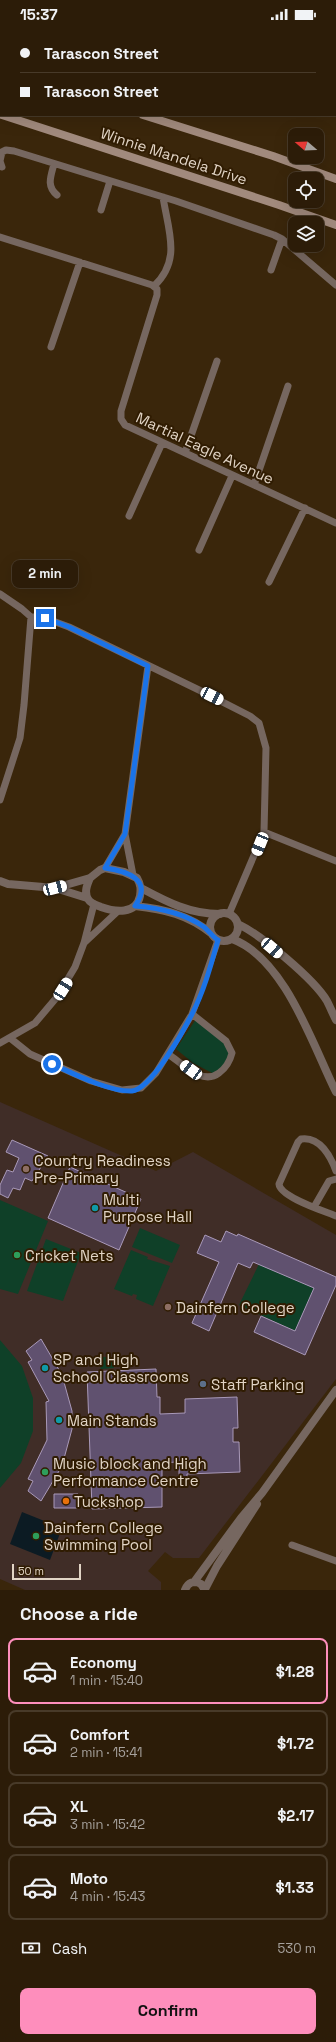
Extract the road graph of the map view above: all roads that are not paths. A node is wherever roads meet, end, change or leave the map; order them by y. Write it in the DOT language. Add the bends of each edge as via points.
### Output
graph roads {
  1 [pos="4,116"];
  2 [pos="146,116"];
  3 [pos="54,164"];
  4 [pos="2,168"];
  5 [pos="336,179"];
  6 [pos="110,181"];
  7 [pos="57,195"];
  8 [pos="163,197"];
  9 [pos="101,210"];
  10 [pos="336,225"];
  11 [pos="0,237"];
  12 [pos="282,239"];
  13 [pos="80,262"];
  14 [pos="271,270"];
  15 [pos="336,285"];
  16 [pos="154,286"];
  17 [pos="52,347"];
  18 [pos="217,362"];
  19 [pos="288,386"];
  20 [pos="162,444"];
  21 [pos="185,453"];
  22 [pos="232,476"];
  23 [pos="254,485"];
  24 [pos="305,508"];
  25 [pos="129,516"];
  26 [pos="336,523"];
  27 [pos="199,550"];
  28 [pos="269,582"];
  29 [pos="0,594"];
  30 [pos="31,617"];
  31 [pos="148,666"];
  32 [pos="0,800"];
  33 [pos="264,832"];
  34 [pos="125,834"];
  35 [pos="336,861"];
  36 [pos="105,868"];
  37 [pos="133,875"];
  38 [pos="90,878"];
  39 [pos="3,883"];
  40 [pos="55,888"];
  41 [pos="141,888"];
  42 [pos="87,898"];
  43 [pos="94,904"];
  44 [pos="135,906"];
  45 [pos="117,912"];
  46 [pos="220,914"];
  47 [pos="229,914"];
  48 [pos="238,924"];
  49 [pos="212,934"];
  50 [pos="232,939"];
  51 [pos="218,940"];
  52 [pos="84,943"];
  53 [pos="192,1014"];
  54 [pos="336,1020"];
  55 [pos="10,1038"];
  56 [pos="0,1043"];
  57 [pos="168,1054"];
  58 [pos="336,1092"];
  59 [pos="336,1171"];
  60 [pos="336,1179"];
  61 [pos="314,1207"];
  62 [pos="336,1216"];
  63 [pos="336,1390"];
  64 [pos="262,1492"];
  65 [pos="292,1545"];
  66 [pos="336,1561"];
  67 [pos="194,1582"];
  68 [pos="185,1590"];
  69 [pos="205,1590"];
  1 -- 10 [label="main road, Winnie Mandela Drive"];
  2 -- 5 [label="main road, Winnie Mandela Drive"];
  3 -- 4 [label="street" via="6,150 1,156"];
  3 -- 6 [label="street"];
  3 -- 7 [label="street" via="50,188"];
  6 -- 8 [label="street"];
  6 -- 9 [label="street"];
  8 -- 12 [label="street"];
  8 -- 16 [label="street" via="171,260 165,275"];
  11 -- 13 [label="street"];
  12 -- 14 [label="street"];
  12 -- 15 [label="street"];
  13 -- 16 [label="street"];
  13 -- 17 [label="street"];
  16 -- 20 [label="street, Martial Eagle Avenue" via="157,294 121,415 125,425"];
  18 -- 21 [label="street"];
  19 -- 23 [label="street"];
  20 -- 21 [label="street, Martial Eagle Avenue"];
  20 -- 25 [label="street"];
  21 -- 22 [label="street, Martial Eagle Avenue"];
  22 -- 23 [label="street, Martial Eagle Avenue"];
  22 -- 27 [label="street"];
  23 -- 24 [label="street, Martial Eagle Avenue"];
  24 -- 26 [label="street, Martial Eagle Avenue"];
  24 -- 28 [label="street"];
  29 -- 30 [label="street"];
  30 -- 31 [label="street" via="42,616 69,627"];
  30 -- 32 [label="street" via="20,738"];
  31 -- 33 [label="street" via="250,716 259,723 266,748"];
  31 -- 34 [label="street"];
  33 -- 35 [label="street"];
  33 -- 47 [label="street"];
  34 -- 36 [label="street"];
  34 -- 37 [label="street"];
  36 -- 37 [label="street"];
  36 -- 38 [label="street"];
  37 -- 41 [label="street"];
  38 -- 40 [label="street"];
  38 -- 42 [label="street" via="86,891"];
  39 -- 40 [label="street"];
  40 -- 42 [label="street"];
  41 -- 44 [label="street" via="139,901"];
  41 -- 46 [label="street" via="186,909"];
  42 -- 43 [label="street"];
  43 -- 45 [label="street"];
  43 -- 52 [label="street"];
  44 -- 45 [label="street"];
  44 -- 49 [label="street" via="184,916"];
  45 -- 52 [label="street"];
  46 -- 47 [label="street"];
  46 -- 49 [label="street" via="211,924"];
  47 -- 48 [label="street"];
  48 -- 50 [label="street" via="237,933"];
  48 -- 54 [label="street" via="260,937 316,987"];
  49 -- 51 [label="street"];
  50 -- 51 [label="street"];
  50 -- 58 [label="street" via="254,952 284,987 300,1014"];
  51 -- 53 [label="street"];
  52 -- 55 [label="street" via="75,967 57,997 35,1023"];
  53 -- 57 [label="street"];
  53 -- 57 [label="street" via="229,1044 232,1053 227,1066 214,1077 202,1078"];
  55 -- 56 [label="street"];
  55 -- 57 [label="street" via="30,1054 122,1090 141,1088"];
  59 -- 61 [label="street" via="330,1156 317,1143 305,1139 298,1142 279,1188 293,1198"];
  60 -- 61 [label="street" via="329,1181"];
  61 -- 62 [label="street"];
  63 -- 64 [label="street"];
  64 -- 67 [label="street"];
  64 -- 69 [label="street"];
  65 -- 66 [label="street"];
  67 -- 68 [label="street" via="188,1584"];
  67 -- 69 [label="street" via="201,1584"];
}
